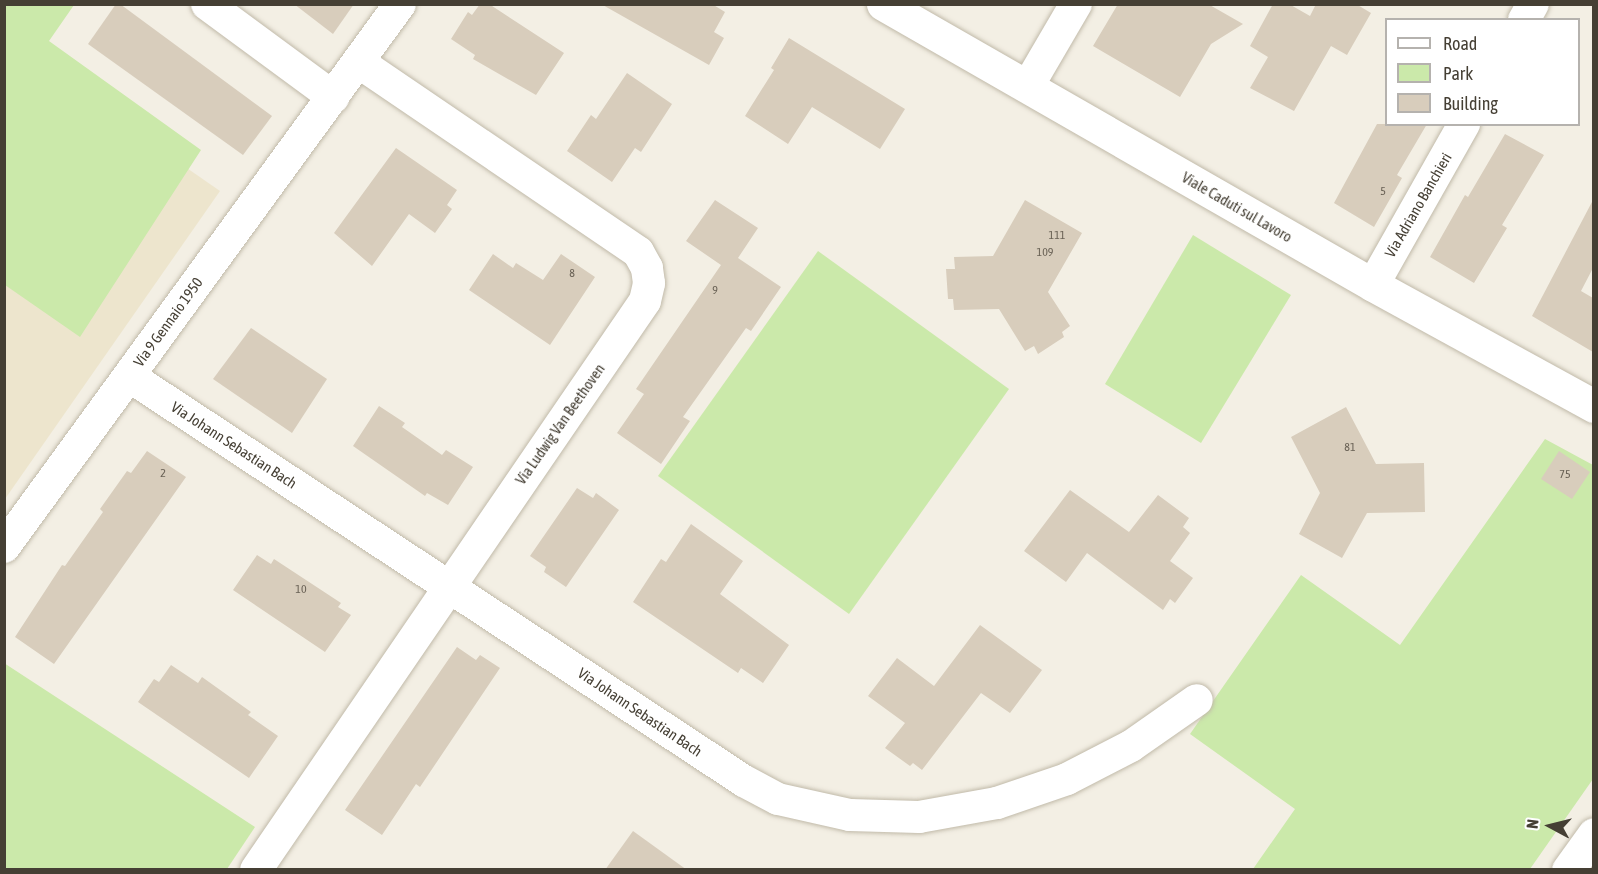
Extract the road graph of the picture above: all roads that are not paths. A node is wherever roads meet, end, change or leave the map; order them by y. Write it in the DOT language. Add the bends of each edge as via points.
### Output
graph roads {
  1 [pos="207,4"];
  2 [pos="400,4"];
  3 [pos="883,4"];
  4 [pos="1076,4"];
  5 [pos="1533,4"];
  6 [pos="1525,18"];
  7 [pos="358,62"];
  8 [pos="1028,86"];
  9 [pos="333,97"];
  10 [pos="1463,126"];
  11 [pos="1373,285"];
  12 [pos="129,376"];
  13 [pos="1593,406"];
  14 [pos="4,547"];
  15 [pos="448,587"];
  16 [pos="1197,700"];
  17 [pos="1593,834"];
  18 [pos="256,870"];
  19 [pos="1568,870"];
  1 -- 9 [label="street"];
  2 -- 7 [label="street, Via 9 Gennaio 1950"];
  3 -- 8 [label="street, Viale Caduti sul Lavoro"];
  4 -- 8 [label="street"];
  5 -- 6 [label="street"];
  7 -- 9 [label="street, Via 9 Gennaio 1950"];
  7 -- 15 [label="street, Via Ludwig Van Beethoven" via="639,252 647,268 645,301"];
  8 -- 11 [label="street, Viale Caduti sul Lavoro"];
  9 -- 12 [label="street, Via 9 Gennaio 1950"];
  10 -- 11 [label="street, Via Adriano Banchieri"];
  11 -- 13 [label="street, Viale Caduti sul Lavoro"];
  12 -- 14 [label="street, Via 9 Gennaio 1950"];
  12 -- 15 [label="street, Via Johann Sebastian Bach"];
  15 -- 16 [label="street, Via Johann Sebastian Bach" via="744,781 778,799 850,815 919,817 1007,800 1067,779 1131,746"];
  15 -- 18 [label="street, Via Ludwig Van Beethoven"];
  17 -- 19 [label="street"];
}
